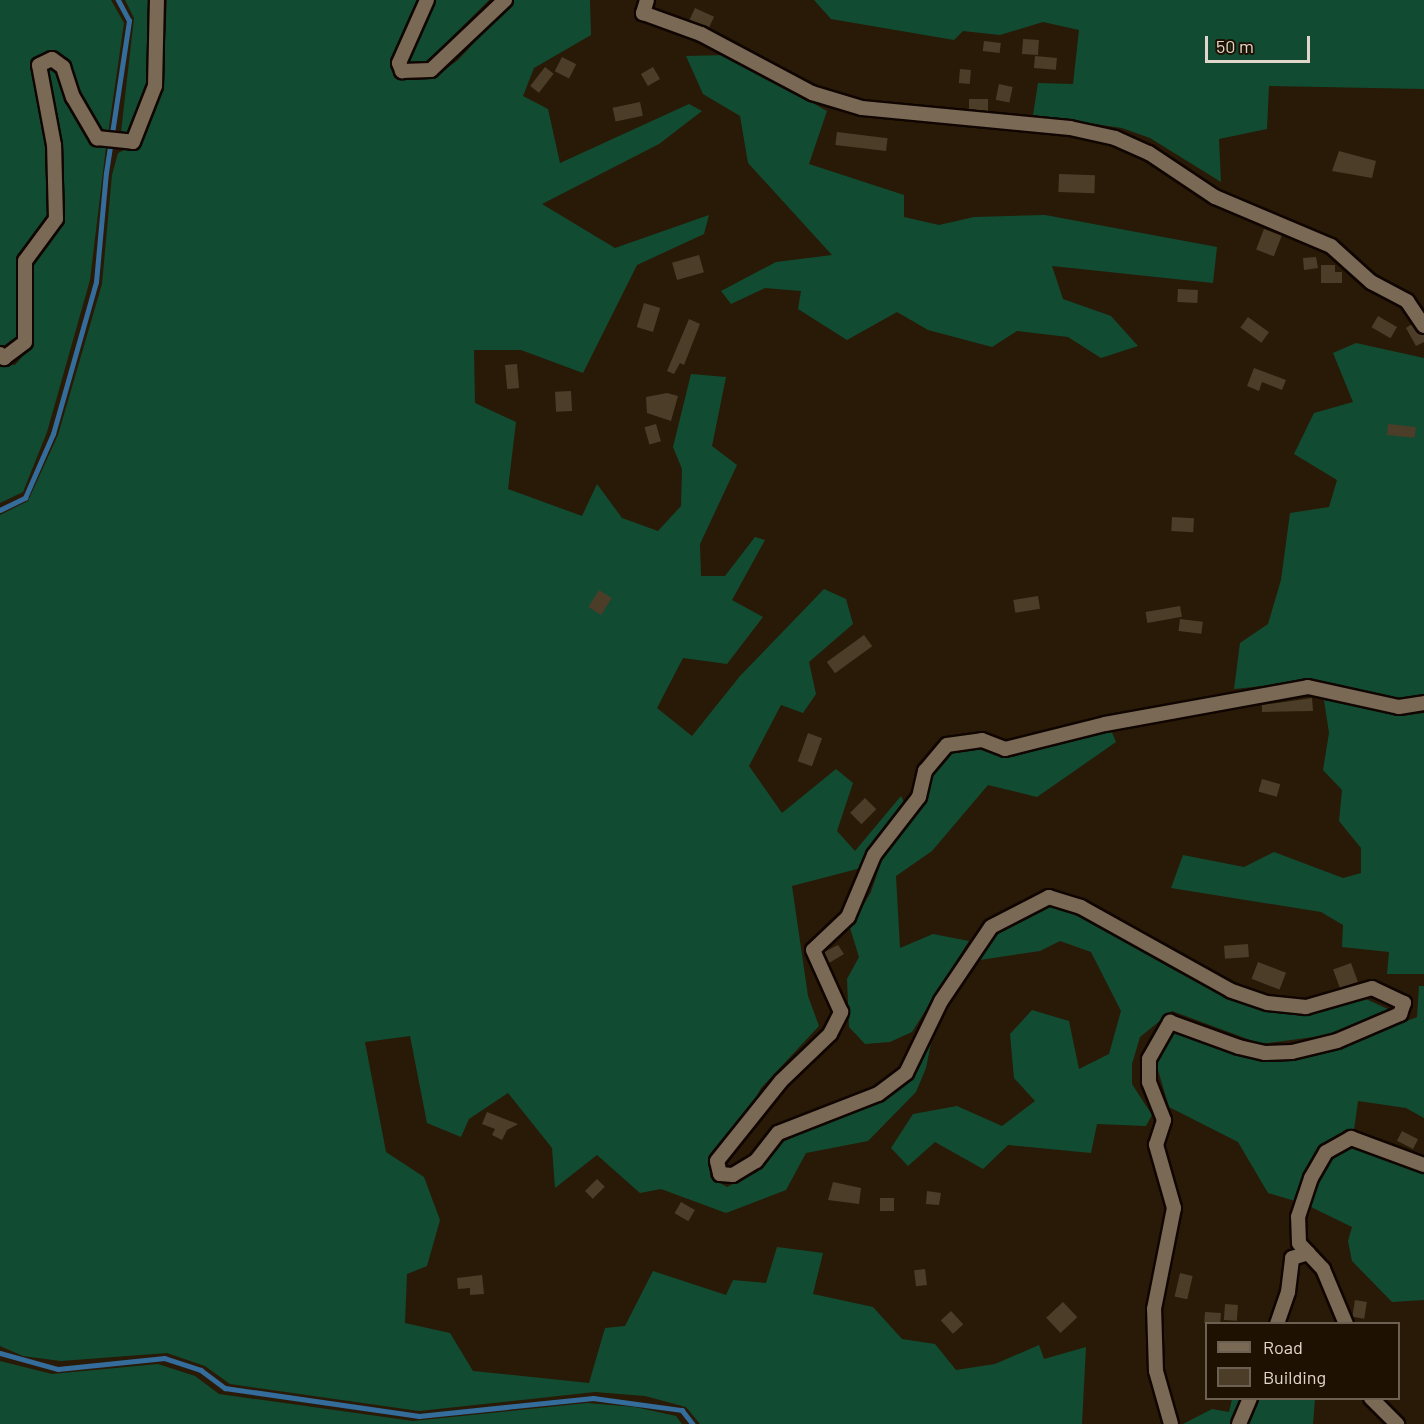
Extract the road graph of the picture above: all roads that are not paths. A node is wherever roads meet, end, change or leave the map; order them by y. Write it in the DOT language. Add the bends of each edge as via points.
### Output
graph roads {
  1 [pos="157,0"];
  2 [pos="427,0"];
  3 [pos="505,0"];
  4 [pos="647,0"];
  5 [pos="1424,326"];
  6 [pos="0,354"];
  7 [pos="1424,703"];
  8 [pos="1424,1165"];
  9 [pos="1308,1252"];
  10 [pos="1277,1322"];
  11 [pos="1346,1322"];
  12 [pos="1249,1400"];
  13 [pos="1373,1400"];
  14 [pos="1171,1424"];
  15 [pos="1239,1424"];
  16 [pos="1397,1424"];
  1 -- 6 [label="street" via="155,86 133,141 97,138 73,98 63,66 52,59 39,65 54,145 56,219 25,261 25,342 4,358"];
  2 -- 3 [label="street" via="399,63 402,72 431,70"];
  4 -- 5 [label="street" via="643,13 701,34 812,93 862,108 1070,128 1115,138 1149,153 1215,197 1332,246 1371,282 1407,302"];
  7 -- 14 [label="street" via="1399,707 1308,687 1105,724 1005,749 982,740 947,745 925,771 919,797 874,855 848,917 813,950 841,1012 830,1034 781,1081 717,1161 720,1174 733,1175 756,1161 778,1133 878,1094 906,1072 941,1001 991,927 1049,897 1081,907 1230,990 1267,1003 1305,1007 1372,988 1404,1003 1400,1014 1337,1041 1292,1052 1248,1049 1170,1022 1149,1059 1149,1082 1164,1120 1156,1145 1174,1208 1154,1310 1156,1371"];
  8 -- 9 [label="street" via="1351,1138 1326,1152 1298,1217 1299,1243"];
  9 -- 10 [label="street" via="1292,1258 1288,1292"];
  9 -- 11 [label="street" via="1333,1287"];
  12 -- 15 [label="street"];
  13 -- 16 [label="street"];
}
